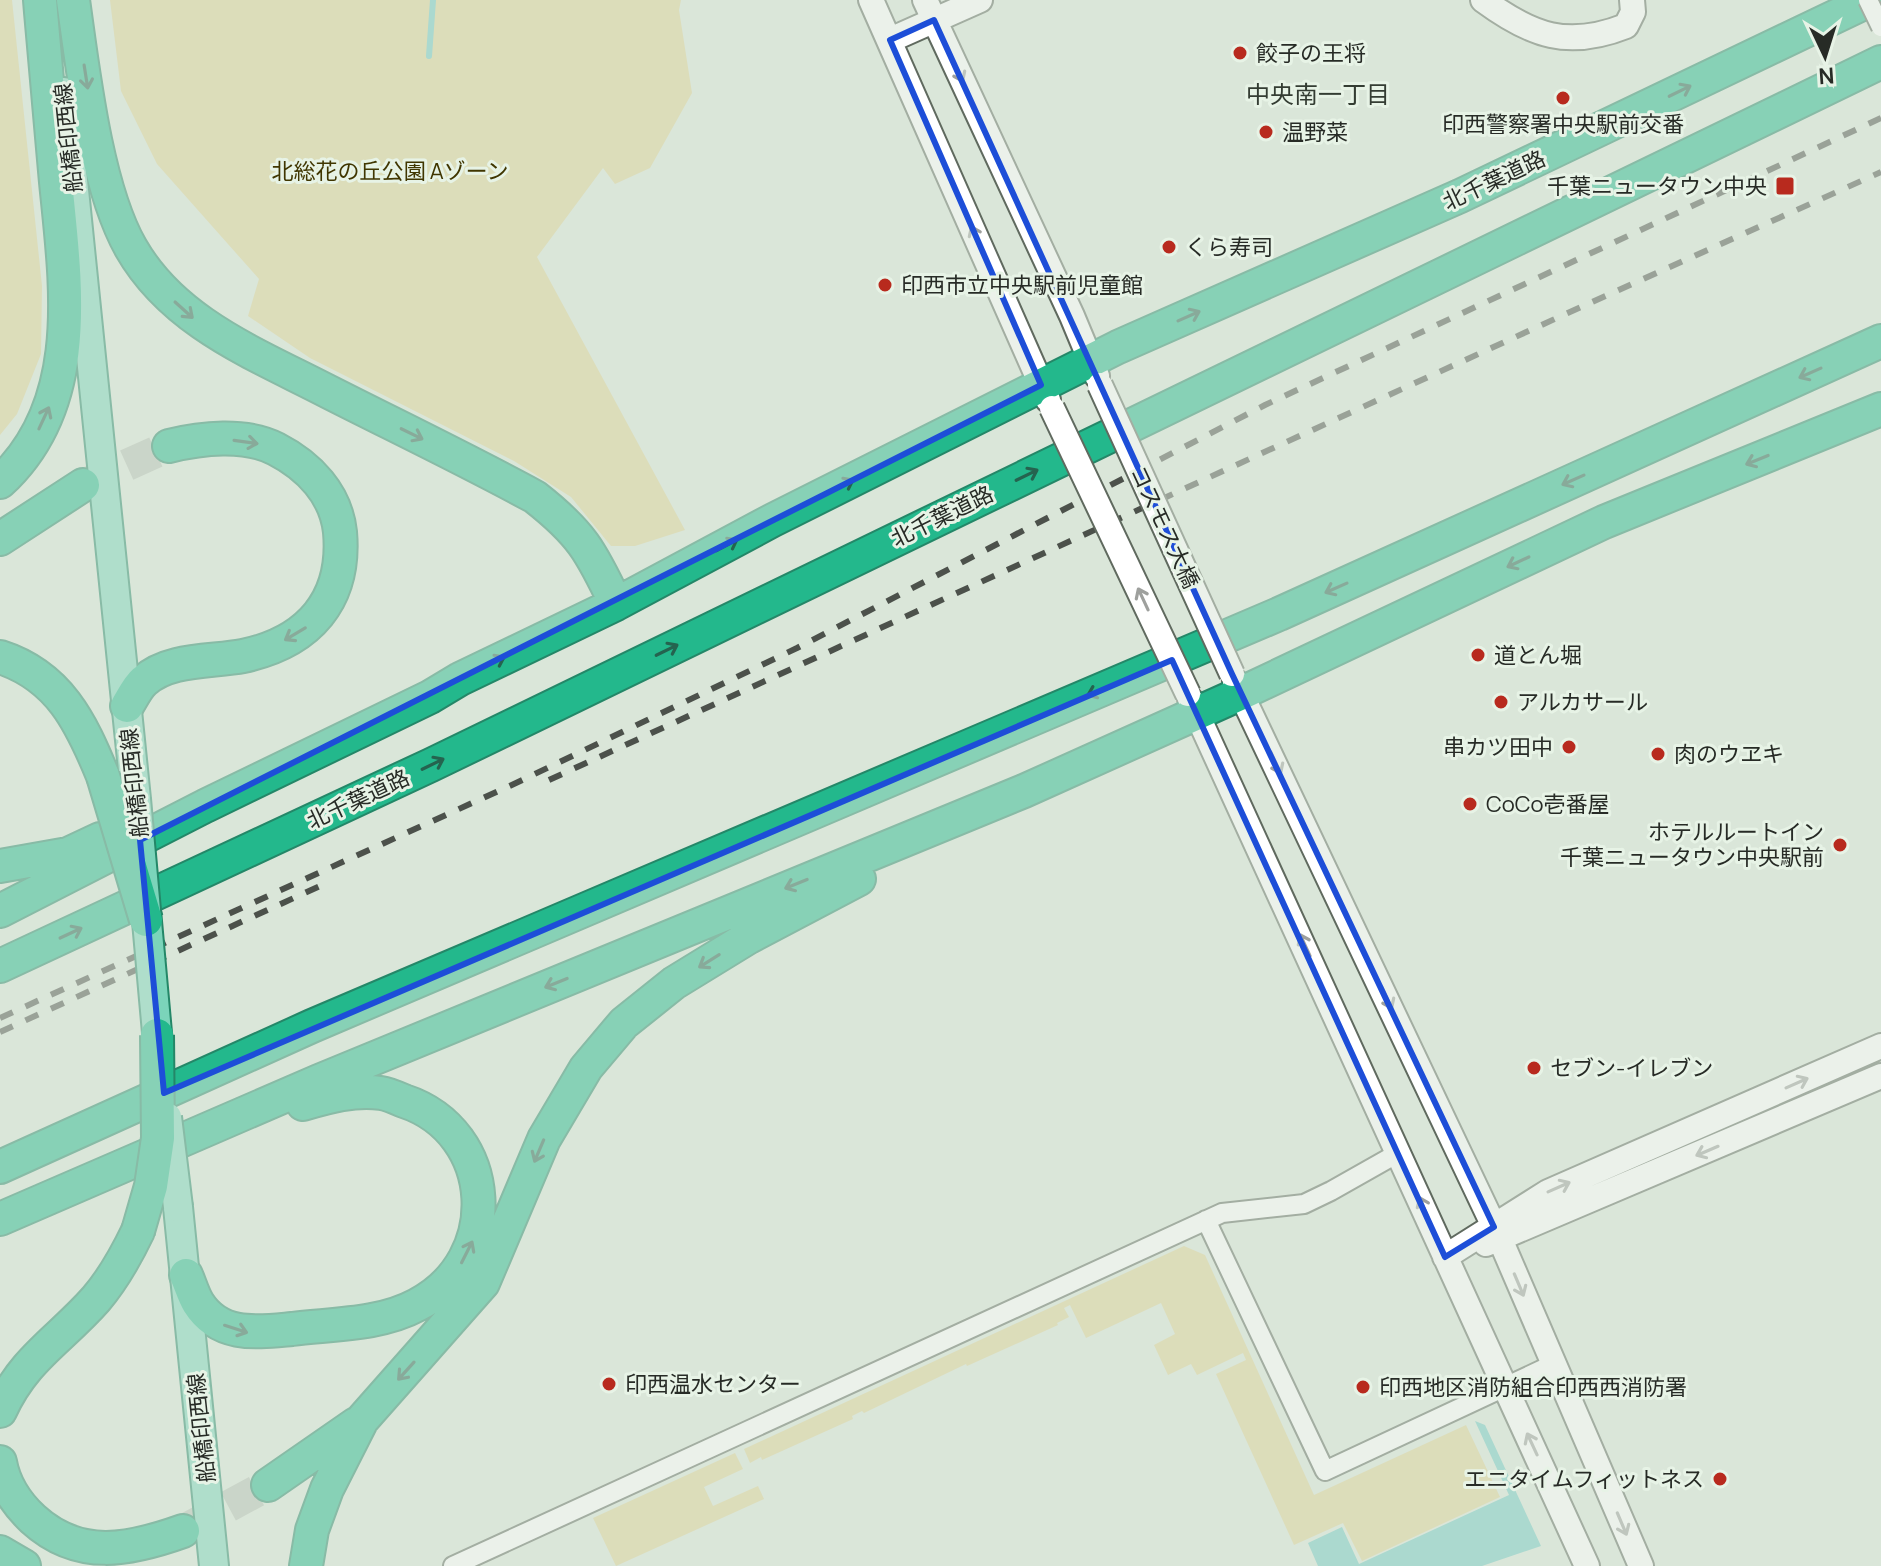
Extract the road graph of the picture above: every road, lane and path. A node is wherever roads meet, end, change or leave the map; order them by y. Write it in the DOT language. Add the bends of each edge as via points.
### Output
graph roads {
  1 [pos="40,0"];
  2 [pos="54,0"];
  3 [pos="73,0"];
  4 [pos="871,0"];
  5 [pos="980,0"];
  6 [pos="1483,0"];
  7 [pos="1632,0"];
  8 [pos="1869,0"];
  9 [pos="930,10"];
  10 [pos="1881,27"];
  11 [pos="890,40"];
  12 [pos="1881,62"];
  13 [pos="1881,341"];
  14 [pos="1095,373"];
  15 [pos="1047,397"];
  16 [pos="1881,409"];
  17 [pos="169,446"];
  18 [pos="0,482"];
  19 [pos="83,485"];
  20 [pos="0,539"];
  21 [pos="616,604"];
  22 [pos="0,657"];
  23 [pos="460,679"];
  24 [pos="1237,684"];
  25 [pos="1193,704"];
  26 [pos="127,706"];
  27 [pos="1024,791"];
  28 [pos="0,866"];
  29 [pos="0,911"];
  30 [pos="146,920"];
  31 [pos="0,966"];
  32 [pos="157,1035"];
  33 [pos="1881,1046"];
  34 [pos="1881,1076"];
  35 [pos="1400,1152"];
  36 [pos="0,1167"];
  37 [pos="0,1219"];
  38 [pos="1206,1220"];
  39 [pos="0,1226"];
  40 [pos="1497,1233"];
  41 [pos="1445,1257"];
  42 [pos="186,1275"];
  43 [pos="1554,1364"];
  44 [pos="1505,1387"];
  45 [pos="0,1411"];
  46 [pos="362,1420"];
  47 [pos="0,1462"];
  48 [pos="268,1485"];
  49 [pos="183,1531"];
  50 [pos="0,1552"];
  51 [pos="24,1566"];
  52 [pos="214,1566"];
  53 [pos="306,1566"];
  54 [pos="453,1566"];
  55 [pos="1587,1566"];
  56 [pos="1641,1566"];
  18 -- 1 [label="highway, one-way" via="43,421 55,392 66,326"];
  2 -- 26 [label="main road, 船橋印西線"];
  3 -- 21 [label="highway, one-way" via="92,116 115,211 130,247 156,285 196,321 248,353 535,497 589,548"];
  4 -- 11 [label="street"];
  5 -- 9 [label="street"];
  6 -- 7 [label="street" via="1538,32 1574,39 1626,26"];
  8 -- 10 [label="street, bridge"];
  14 -- 8 [label="highway, 北千葉道路, one-way"];
  9 -- 11 [label="street"];
  9 -- 14 [label="street, コスモス大橋, one-way"];
  15 -- 11 [label="street, one-way"];
  31 -- 12 [label="highway, 北千葉道路, one-way" via="431,765"];
  13 -- 36 [label="highway, one-way" via="1279,614 312,1026"];
  14 -- 15 [label="highway, 北千葉道路"];
  14 -- 24 [label="street, コスモス大橋, bridge"];
  21 -- 15 [label="highway, 北千葉道路, one-way" via="773,520"];
  25 -- 15 [label="street, one-way, bridge"];
  16 -- 24 [label="highway, one-way" via="1604,522"];
  17 -- 26 [label="highway, one-way" via="240,440 269,445 295,459 331,499 341,550 336,583 325,609 276,646 171,667 144,680"];
  19 -- 20 [label="highway"];
  23 -- 21 [label="highway, 北千葉道路, one-way"];
  22 -- 30 [label="highway, bridge" via="23,664 55,689 84,729"];
  23 -- 28 [label="highway" via="419,687 68,854"];
  23 -- 29 [label="highway, 北千葉道路"];
  24 -- 25 [label="highway"];
  24 -- 40 [label="street, コスモス大橋, one-way"];
  25 -- 27 [label="highway"];
  35 -- 25 [label="street, one-way"];
  26 -- 30 [label="main road, 船橋印西線, bridge"];
  27 -- 37 [label="highway, one-way" via="333,1075"];
  27 -- 46 [label="highway, one-way" via="749,937 674,983 624,1023 586,1068 544,1139 483,1283"];
  30 -- 32 [label="main road, 船橋印西線, bridge"];
  32 -- 42 [label="main road, 船橋印西線, bridge"];
  32 -- 45 [label="highway, bridge" via="158,1138 138,1231 122,1266 24,1370"];
  40 -- 33 [label="street, one-way" via="1548,1192"];
  34 -- 40 [label="street, one-way"];
  35 -- 38 [label="street" via="1304,1204 1240,1209"];
  41 -- 35 [label="street, one-way"];
  38 -- 44 [label="street" via="1325,1471"];
  38 -- 54 [label="street"];
  42 -- 39 [label="highway, one-way" via="198,1304 217,1323 250,1333 374,1319 416,1306 448,1284 470,1249 479,1225 479,1192 471,1162 451,1129 423,1107 381,1093 332,1095 279,1111"];
  40 -- 41 [label="street"];
  40 -- 43 [label="street, コスモス大橋, one-way"];
  41 -- 44 [label="street"];
  42 -- 52 [label="main road, 船橋印西線"];
  43 -- 44 [label="street"];
  43 -- 56 [label="street, コスモス大橋, one-way"];
  55 -- 44 [label="street, one-way"];
  46 -- 48 [label="highway"];
  46 -- 53 [label="highway" via="327,1489"];
  47 -- 49 [label="highway" via="18,1505 49,1534 85,1547 122,1549"];
  50 -- 51 [label="highway"];
}
